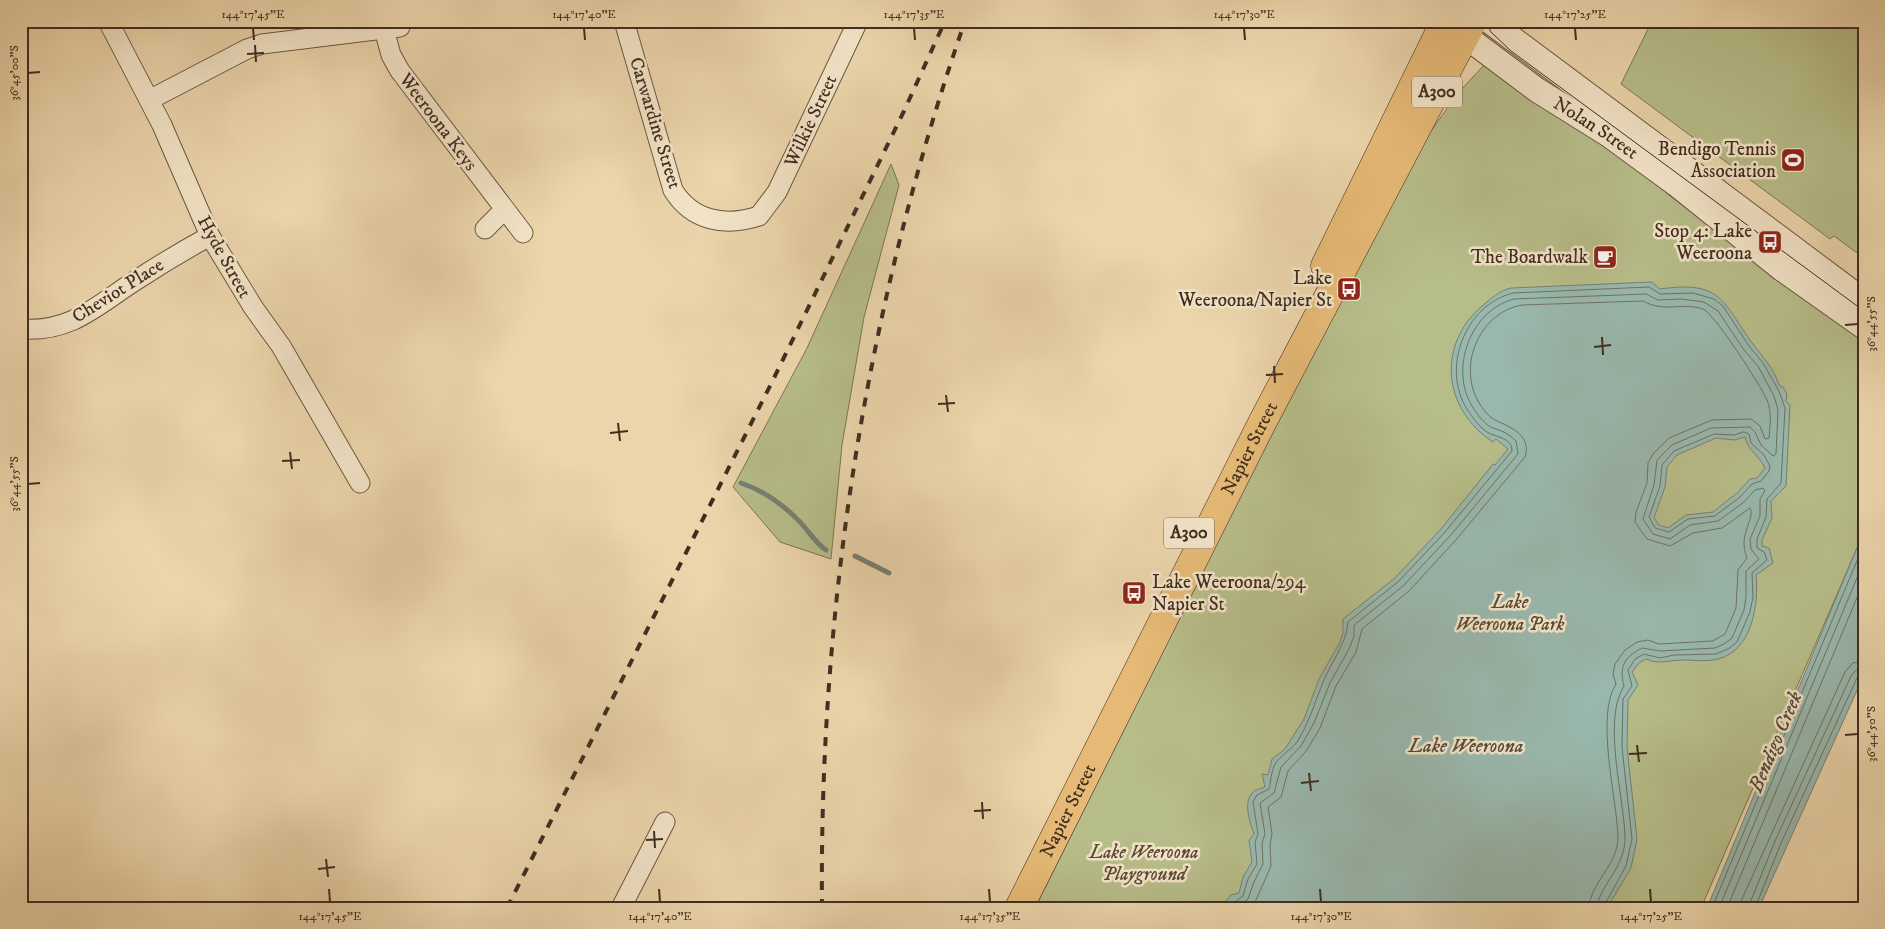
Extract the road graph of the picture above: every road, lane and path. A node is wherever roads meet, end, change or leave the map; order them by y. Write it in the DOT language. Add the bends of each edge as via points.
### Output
graph roads {
  1 [pos="108,21"];
  2 [pos="624,21"];
  3 [pos="858,21"];
  4 [pos="1488,21"];
  5 [pos="1457,25"];
  6 [pos="149,100"];
  7 [pos="504,210"];
  8 [pos="759,216"];
  9 [pos="485,229"];
  10 [pos="523,233"];
  11 [pos="210,236"];
  12 [pos="1864,301"];
  13 [pos="1864,327"];
  14 [pos="21,329"];
  15 [pos="360,483"];
  16 [pos="1121,687"];
  17 [pos="664,822"];
  18 [pos="621,908"];
  19 [pos="1001,908"];
  20 [pos="1019,908"];
  1 -- 6 [label="street, Hyde Street"];
  2 -- 8 [label="street, Carwardine Street" via="668,178 679,200 711,220 736,221"];
  3 -- 8 [label="street, Wilkie Street" via="777,192"];
  4 -- 12 [label="street, Nolan Street"];
  5 -- 13 [label="street, Nolan Street" via="1537,90 1609,135 1782,269"];
  5 -- 16 [label="highway, Napier Street / A300"];
  6 -- 7 [label="street, Weeroona Keys" via="262,44 392,28 391,55 400,72"];
  6 -- 11 [label="street, Hyde Street"];
  7 -- 9 [label="street"];
  7 -- 10 [label="street, Weeroona Keys"];
  11 -- 14 [label="street, Cheviot Place" via="137,279 83,317 46,329"];
  11 -- 15 [label="street, Hyde Street" via="252,307 281,346"];
  16 -- 19 [label="highway, Napier Street / A300"];
  16 -- 20 [label="highway, Napier Street / A300"];
  17 -- 18 [label="street"];
}
